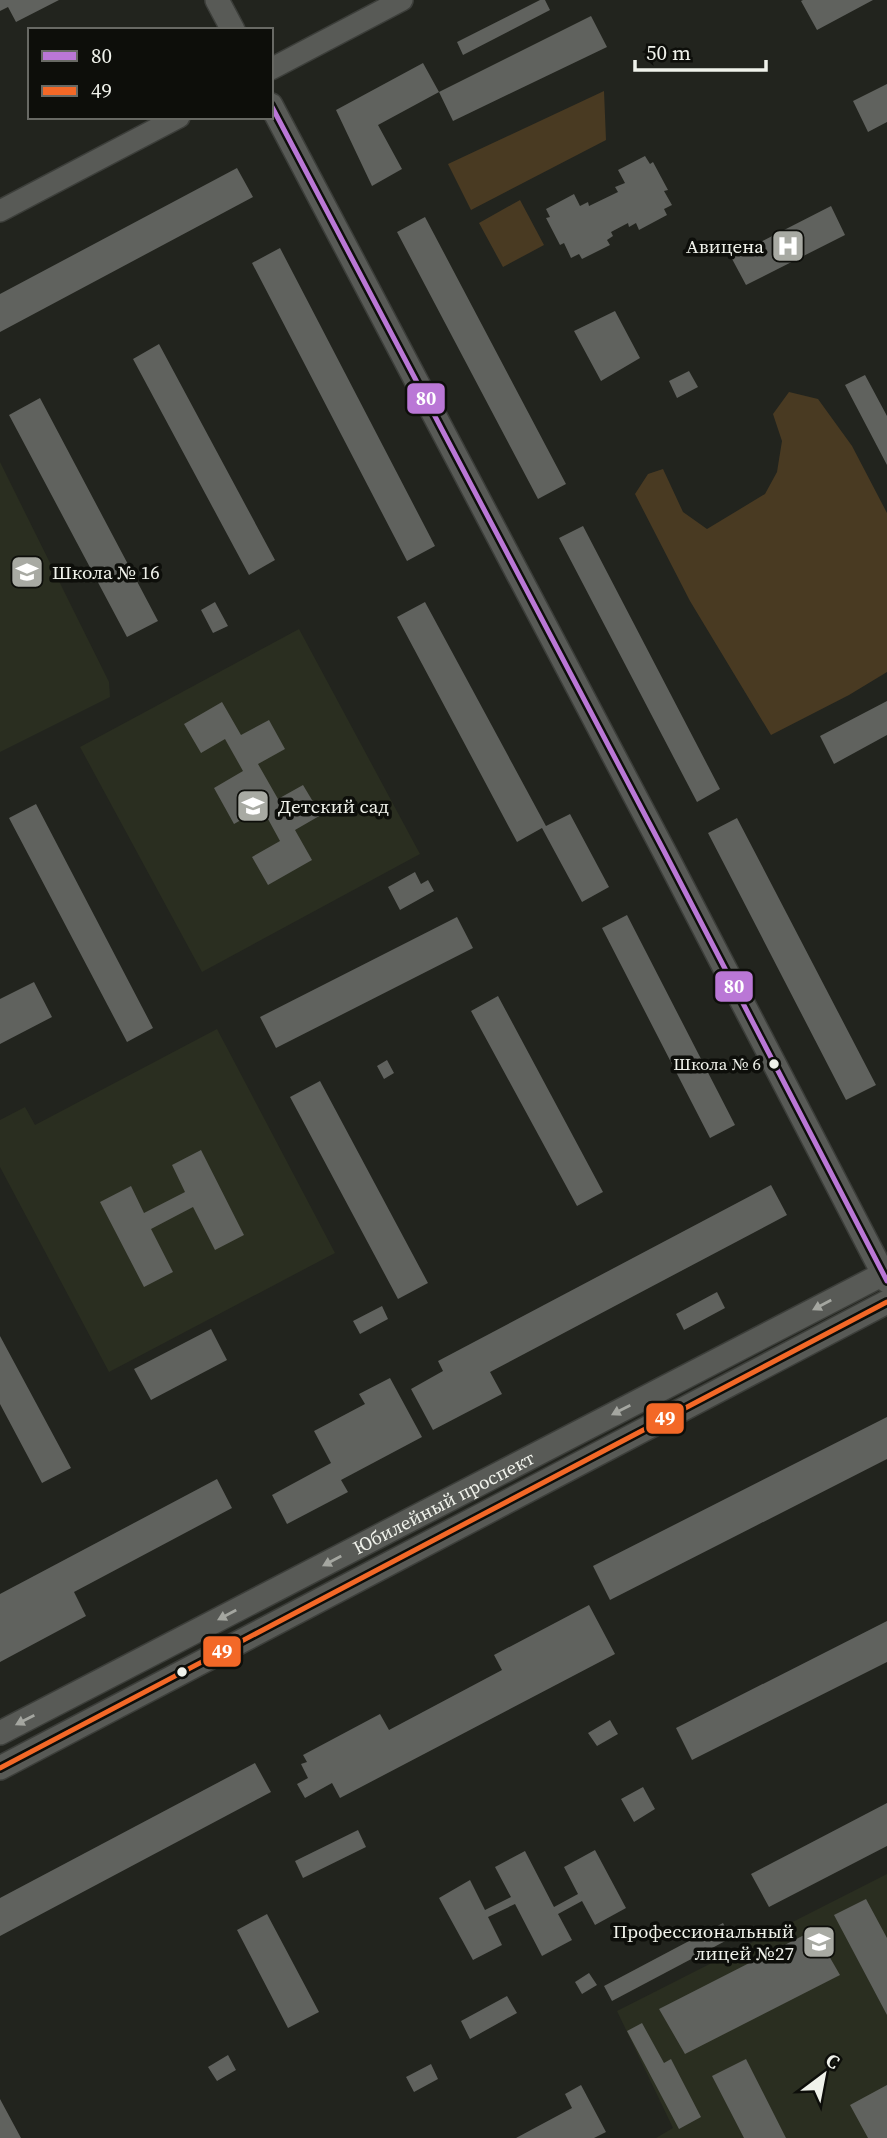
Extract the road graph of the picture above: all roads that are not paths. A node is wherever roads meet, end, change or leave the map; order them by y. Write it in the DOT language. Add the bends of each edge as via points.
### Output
graph roads {
  1 [pos="217,0"];
  2 [pos="402,0"];
  3 [pos="232,28"];
  4 [pos="273,68"];
  5 [pos="273,109"];
  6 [pos="175,119"];
  7 [pos="0,211"];
  8 [pos="886,1276"];
  9 [pos="887,1302"];
  10 [pos="0,1733"];
  11 [pos="0,1768"];
  1 -- 3 [label="main road"];
  2 -- 4 [label="street"];
  5 -- 8 [label="main road"];
  6 -- 7 [label="street"];
  8 -- 10 [label="main road, Юбилейный проспект, one-way"];
  9 -- 11 [label="main road, Юбилейный проспект"];
}
